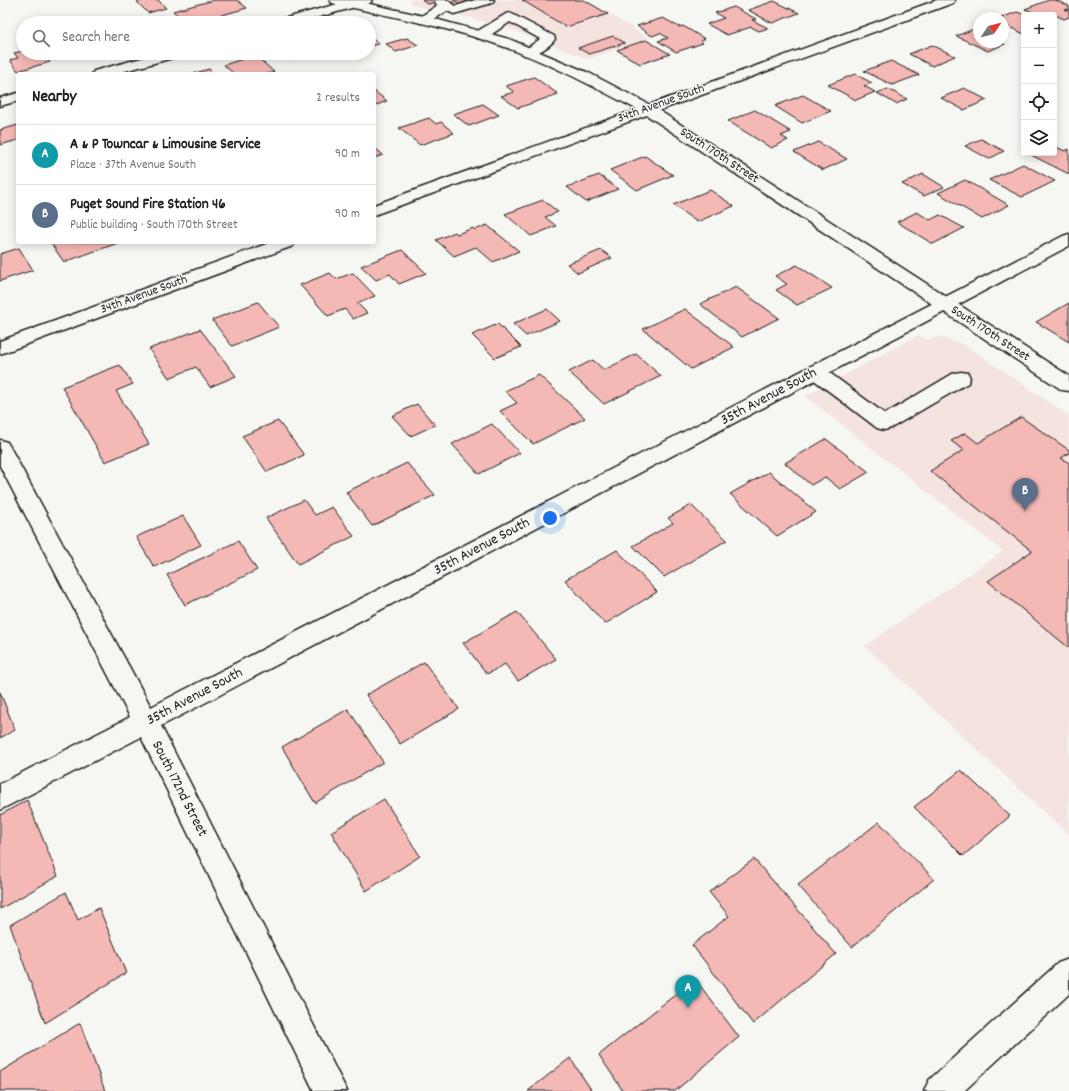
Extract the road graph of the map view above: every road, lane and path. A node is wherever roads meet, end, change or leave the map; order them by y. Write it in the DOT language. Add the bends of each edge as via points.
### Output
graph roads {
  1 [pos="336,0"];
  2 [pos="488,0"];
  3 [pos="949,0"];
  4 [pos="358,2"];
  5 [pos="308,16"];
  6 [pos="424,20"];
  7 [pos="481,35"];
  8 [pos="528,52"];
  9 [pos="150,60"];
  10 [pos="106,72"];
  11 [pos="16,98"];
  12 [pos="0,102"];
  13 [pos="647,109"];
  14 [pos="376,209"];
  15 [pos="1069,239"];
  16 [pos="282,244"];
  17 [pos="945,304"];
  18 [pos="0,348"];
  19 [pos="816,372"];
  20 [pos="961,378"];
  21 [pos="1069,385"];
  22 [pos="0,447"];
  23 [pos="146,722"];
  24 [pos="0,798"];
  25 [pos="1069,974"];
  26 [pos="331,1091"];
  27 [pos="940,1091"];
  1 -- 4 [label="street, South 170th Street"];
  2 -- 6 [label="street" via="454,10 444,3"];
  3 -- 13 [label="street, 34th Avenue South"];
  4 -- 5 [label="street"];
  4 -- 6 [label="street, South 170th Street"];
  6 -- 7 [label="street, South 170th Street"];
  7 -- 8 [label="street, South 170th Street"];
  7 -- 8 [label="street" via="510,17 548,39"];
  8 -- 13 [label="street, South 170th Street" via="584,76"];
  9 -- 10 [label="street"];
  11 -- 12 [label="street"];
  13 -- 14 [label="street, 34th Avenue South"];
  13 -- 17 [label="street, South 170th Street"];
  15 -- 17 [label="street, 35th Avenue South"];
  16 -- 18 [label="street, 34th Avenue South"];
  17 -- 19 [label="street, 35th Avenue South"];
  17 -- 21 [label="street, South 170th Street"];
  19 -- 20 [label="street" via="884,423"];
  19 -- 23 [label="street, 35th Avenue South"];
  22 -- 23 [label="street, South 172nd Street"];
  23 -- 24 [label="street, 35th Avenue South"];
  23 -- 26 [label="street, South 172nd Street"];
  25 -- 27 [label="street"];
}
